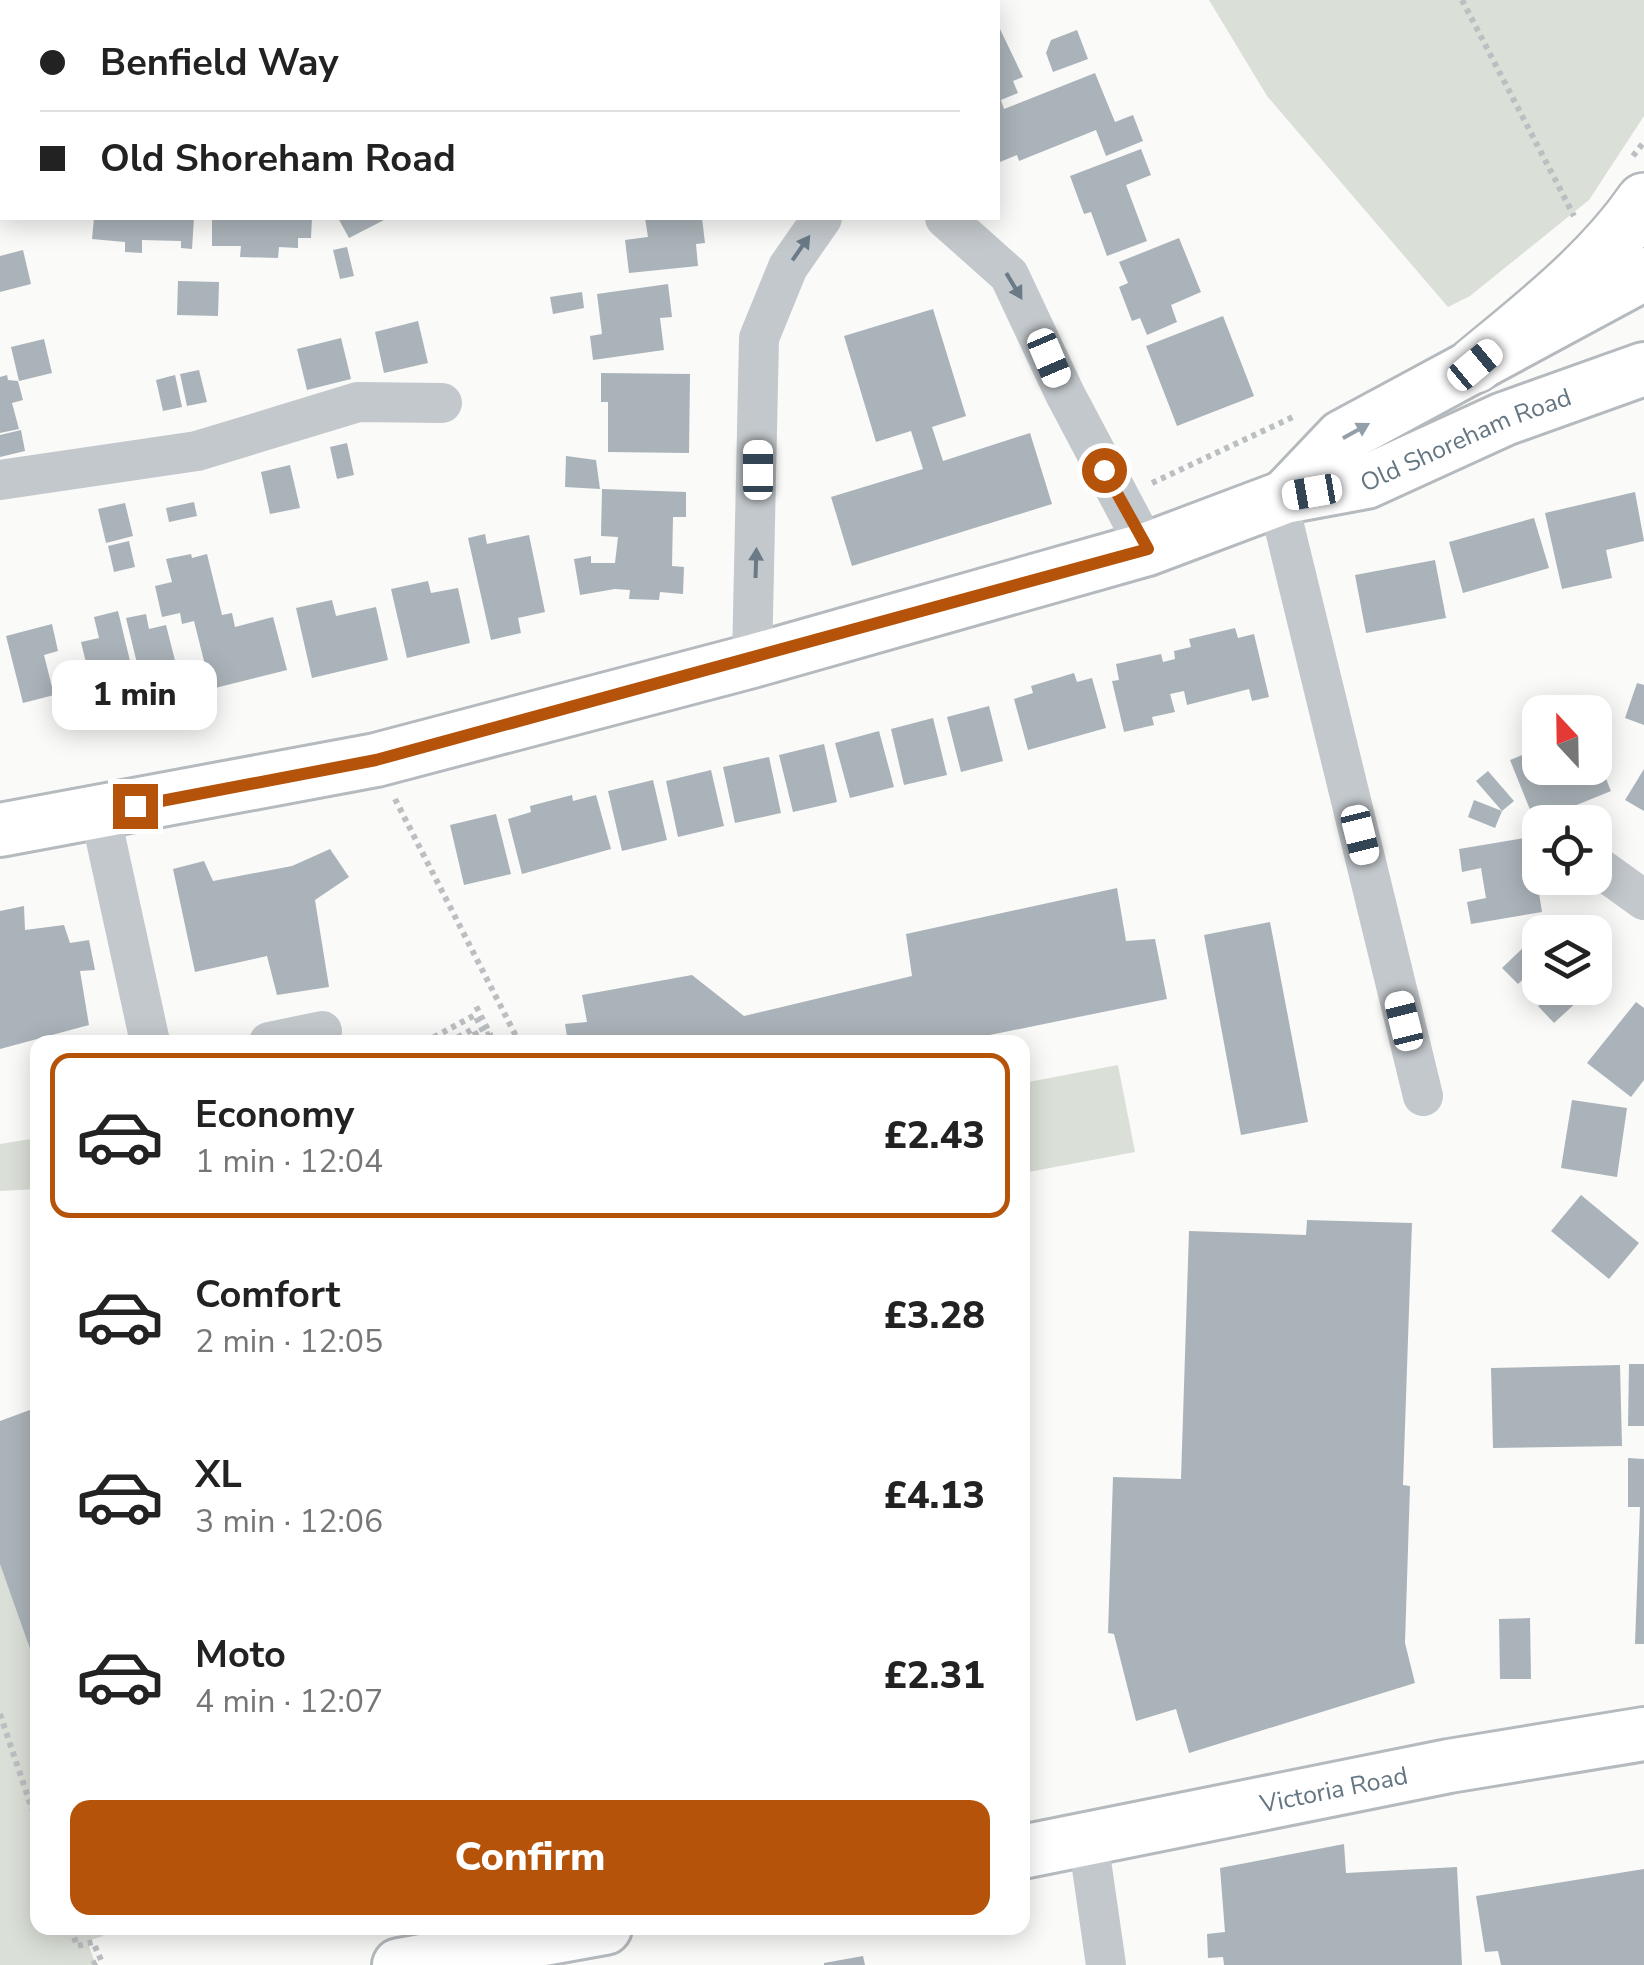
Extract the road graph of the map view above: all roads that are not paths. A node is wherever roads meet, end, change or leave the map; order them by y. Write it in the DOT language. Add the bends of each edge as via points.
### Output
graph roads {
  1 [pos="1634,185"];
  2 [pos="821,220"];
  3 [pos="947,220"];
  4 [pos="1644,274"];
  5 [pos="1475,365"];
  6 [pos="1644,369"];
  7 [pos="442,403"];
  8 [pos="0,480"];
  9 [pos="1281,499"];
  10 [pos="1148,549"];
  11 [pos="752,660"];
  12 [pos="100,813"];
  13 [pos="0,830"];
  14 [pos="1612,877"];
  15 [pos="1644,900"];
  16 [pos="322,1031"];
  17 [pos="148,1035"];
  18 [pos="302,1035"];
  19 [pos="1423,1096"];
  20 [pos="1644,1734"];
  21 [pos="1088,1840"];
  22 [pos="1030,1851"];
  23 [pos="566,1935"];
  24 [pos="399,1965"];
  25 [pos="1106,1965"];
  1 -- 5 [label="highway" via="1623,232"];
  11 -- 2 [label="street, one-way" via="759,338 788,266"];
  3 -- 10 [label="street, one-way" via="1009,275"];
  4 -- 5 [label="main road, Old Shoreham Road"];
  9 -- 5 [label="main road, Old Shoreham Road, one-way" via="1342,438"];
  6 -- 9 [label="main road, Old Shoreham Road" via="1504,419 1366,482"];
  7 -- 8 [label="street" via="358,402 197,451"];
  9 -- 10 [label="main road, Old Shoreham Road"];
  9 -- 19 [label="street"];
  10 -- 11 [label="main road, Old Shoreham Road"];
  11 -- 12 [label="main road, Old Shoreham Road" via="376,760"];
  12 -- 13 [label="main road, Old Shoreham Road"];
  12 -- 17 [label="street"];
  14 -- 15 [label="street"];
  16 -- 18 [label="street"];
  20 -- 21 [label="main road, Victoria Road" via="1448,1766"];
  21 -- 22 [label="main road, Victoria Road"];
  21 -- 25 [label="street"];
  23 -- 24 [label="main road"];
}
